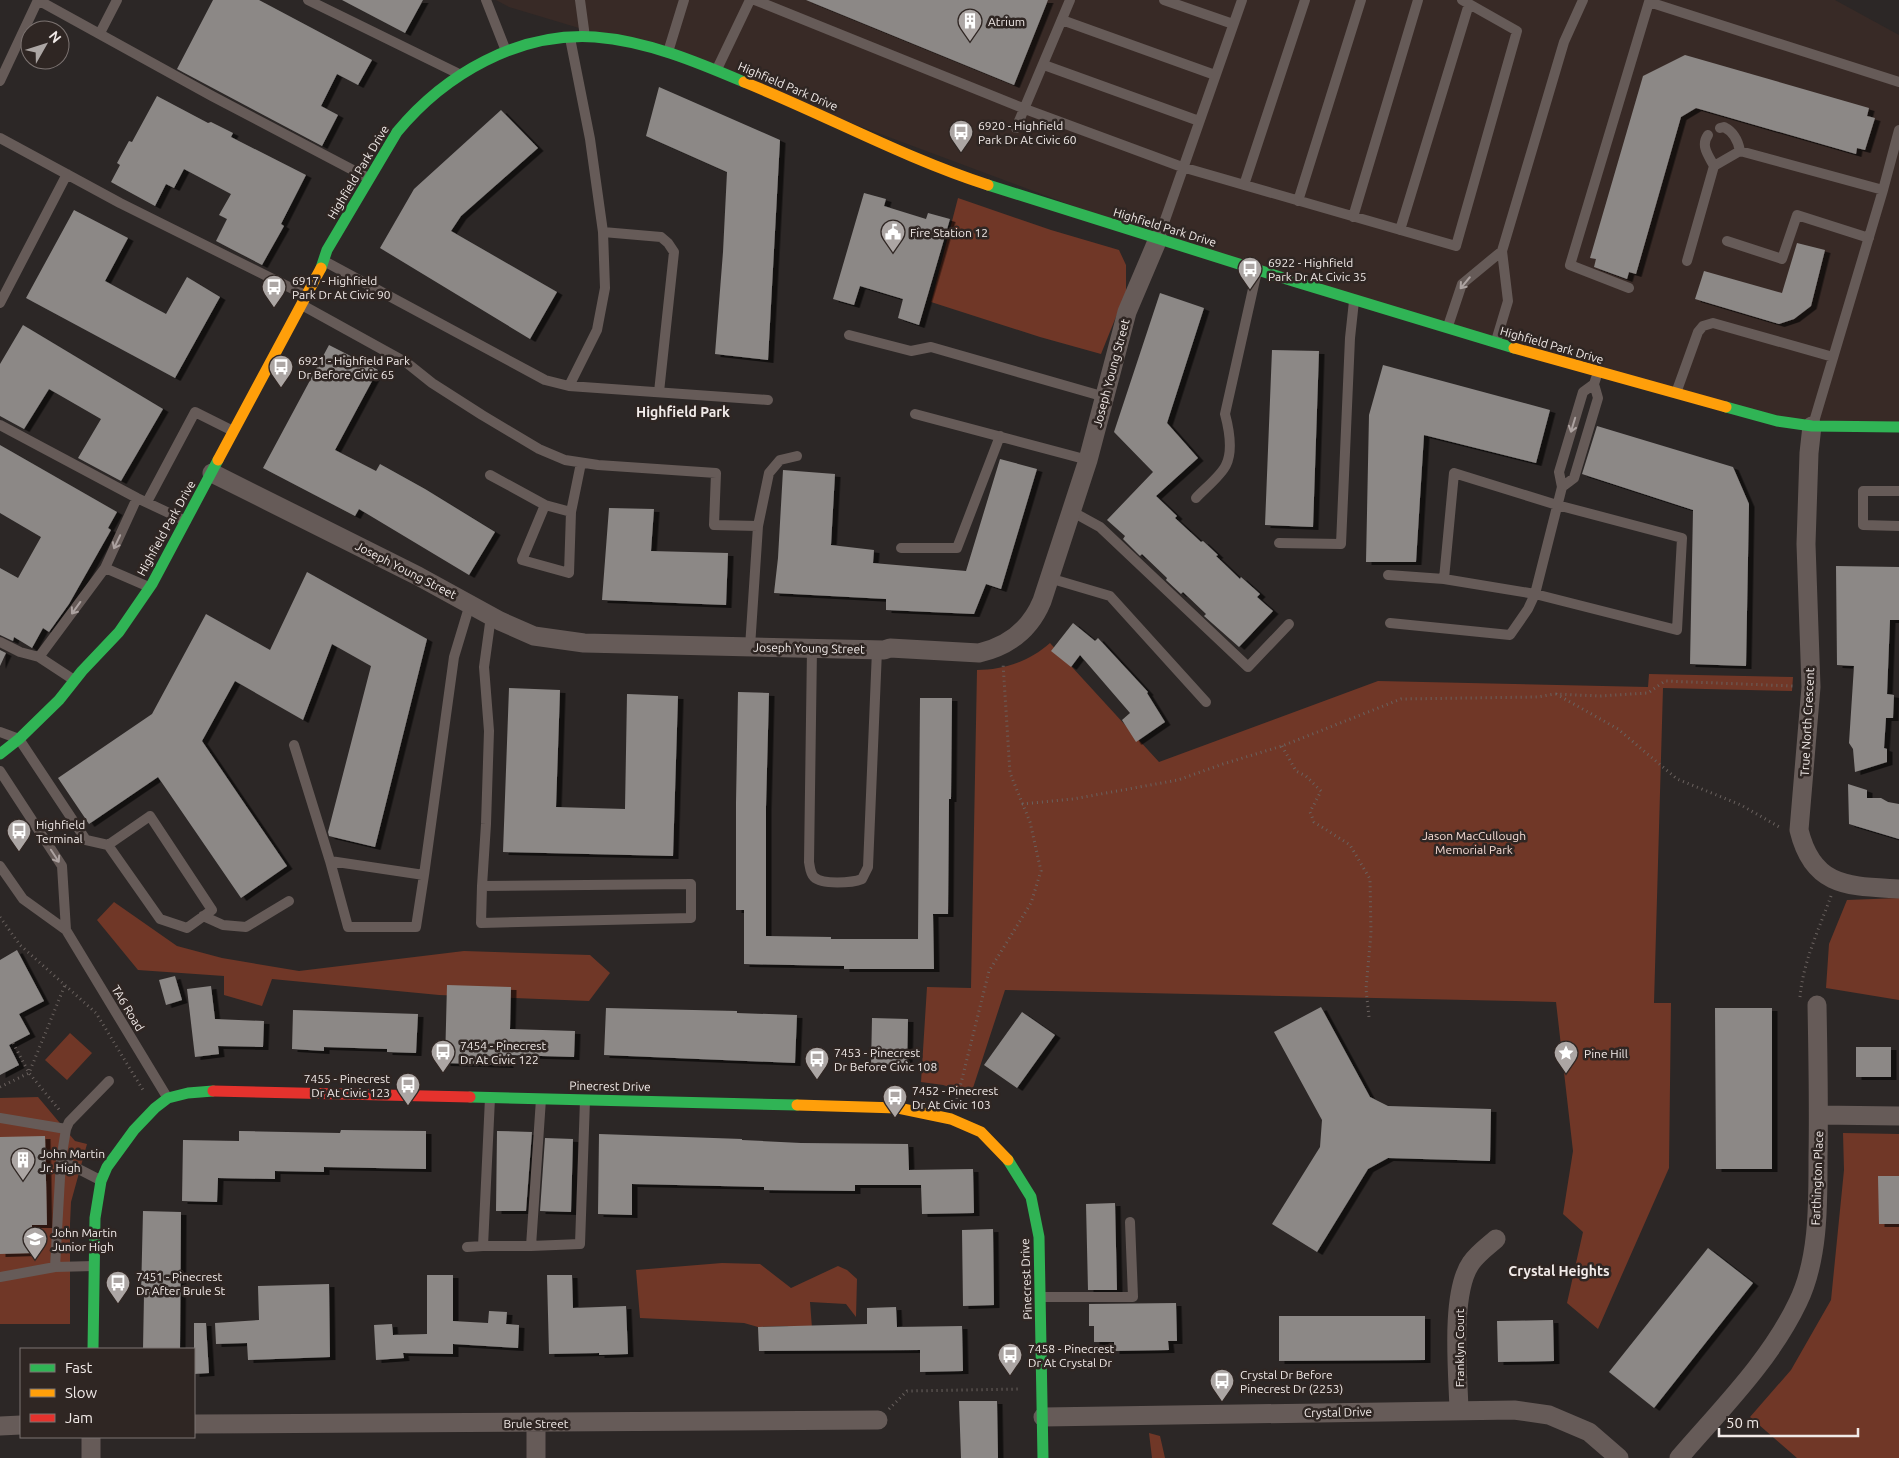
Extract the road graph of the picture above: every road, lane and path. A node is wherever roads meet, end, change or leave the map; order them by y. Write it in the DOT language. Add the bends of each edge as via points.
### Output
graph roads {
  1 [pos="38,0"];
  2 [pos="118,0"];
  3 [pos="308,0"];
  4 [pos="486,0"];
  5 [pos="580,0"];
  6 [pos="684,0"];
  7 [pos="750,0"];
  8 [pos="755,0"];
  9 [pos="1070,0"];
  10 [pos="1164,0"];
  11 [pos="1242,0"];
  12 [pos="1305,0"];
  13 [pos="1361,0"];
  14 [pos="1418,0"];
  15 [pos="1583,0"];
  16 [pos="1465,2"];
  17 [pos="1062,20"];
  18 [pos="1233,24"];
  19 [pos="100,33"];
  20 [pos="570,37"];
  21 [pos="585,38"];
  22 [pos="507,52"];
  23 [pos="668,54"];
  24 [pos="1044,65"];
  25 [pos="716,70"];
  26 [pos="460,74"];
  27 [pos="1215,75"];
  28 [pos="0,81"];
  29 [pos="1899,82"];
  30 [pos="1025,109"];
  31 [pos="1199,121"];
  32 [pos="1016,128"];
  33 [pos="1720,128"];
  34 [pos="1899,130"];
  35 [pos="1708,135"];
  36 [pos="0,138"];
  37 [pos="1740,151"];
  38 [pos="1714,166"];
  39 [pos="1182,167"];
  40 [pos="67,174"];
  41 [pos="369,178"];
  42 [pos="1244,185"];
  43 [pos="1883,190"];
  44 [pos="1298,201"];
  45 [pos="1353,217"];
  46 [pos="1400,230"];
  47 [pos="602,232"];
  48 [pos="1869,238"];
  49 [pos="1158,239"];
  50 [pos="1727,241"];
  51 [pos="1502,251"];
  52 [pos="323,261"];
  53 [pos="1687,261"];
  54 [pos="1257,270"];
  55 [pos="1629,288"];
  56 [pos="304,300"];
  57 [pos="1354,300"];
  58 [pos="0,303"];
  59 [pos="1447,328"];
  60 [pos="849,335"];
  61 [pos="1495,343"];
  62 [pos="1833,358"];
  63 [pos="1597,372"];
  64 [pos="1594,384"];
  65 [pos="569,386"];
  66 [pos="659,392"];
  67 [pos="1675,394"];
  68 [pos="1105,397"];
  69 [pos="768,400"];
  70 [pos="915,414"];
  71 [pos="0,425"];
  72 [pos="1812,426"];
  73 [pos="1899,427"];
  74 [pos="234,432"];
  75 [pos="1000,436"];
  76 [pos="798,456"];
  77 [pos="1088,460"];
  78 [pos="580,463"];
  79 [pos="212,473"];
  80 [pos="490,476"];
  81 [pos="1562,487"];
  82 [pos="1899,491"];
  83 [pos="1196,498"];
  84 [pos="142,500"];
  85 [pos="545,505"];
  86 [pos="1557,505"];
  87 [pos="1071,511"];
  88 [pos="571,512"];
  89 [pos="186,521"];
  90 [pos="758,526"];
  91 [pos="1899,526"];
  92 [pos="1279,543"];
  93 [pos="901,548"];
  94 [pos="105,568"];
  95 [pos="1388,575"];
  96 [pos="1049,578"];
  97 [pos="1444,579"];
  98 [pos="150,587"];
  99 [pos="1535,594"];
  100 [pos="470,604"];
  101 [pos="491,616"];
  102 [pos="1390,623"];
  103 [pos="1289,624"];
  104 [pos="0,642"];
  105 [pos="750,648"];
  106 [pos="812,648"];
  107 [pos="877,650"];
  108 [pos="979,653"];
  109 [pos="39,657"];
  110 [pos="75,680"];
  111 [pos="1811,687"];
  112 [pos="1555,694"];
  113 [pos="1206,702"];
  114 [pos="0,732"];
  115 [pos="19,739"];
  116 [pos="294,745"];
  117 [pos="1282,746"];
  118 [pos="0,754"];
  119 [pos="0,772"];
  120 [pos="1022,804"];
  121 [pos="1801,840"];
  122 [pos="108,845"];
  123 [pos="330,861"];
  124 [pos="0,866"];
  125 [pos="424,875"];
  126 [pos="1836,881"];
  127 [pos="482,886"];
  128 [pos="1899,889"];
  129 [pos="289,901"];
  130 [pos="203,916"];
  131 [pos="0,917"];
  132 [pos="66,930"];
  133 [pos="65,985"];
  134 [pos="1809,1003"];
  135 [pos="1369,1017"];
  136 [pos="13,1043"];
  137 [pos="29,1073"];
  138 [pos="109,1081"];
  139 [pos="0,1087"];
  140 [pos="490,1097"];
  141 [pos="168,1098"];
  142 [pos="541,1098"];
  143 [pos="584,1099"];
  144 [pos="155,1108"];
  145 [pos="1819,1115"];
  146 [pos="1899,1116"];
  147 [pos="0,1118"];
  148 [pos="952,1119"];
  149 [pos="68,1126"];
  150 [pos="61,1160"];
  151 [pos="101,1181"];
  152 [pos="1130,1222"];
  153 [pos="1496,1239"];
  154 [pos="483,1246"];
  155 [pos="531,1246"];
  156 [pos="467,1247"];
  157 [pos="94,1266"];
  158 [pos="55,1267"];
  159 [pos="0,1277"];
  160 [pos="1041,1297"];
  161 [pos="93,1348"];
  162 [pos="1023,1389"];
  163 [pos="1459,1410"];
  164 [pos="1043,1417"];
  165 [pos="878,1420"];
  166 [pos="536,1423"];
  167 [pos="195,1424"];
  168 [pos="20,1425"];
  169 [pos="0,1426"];
  170 [pos="91,1438"];
  171 [pos="91,1458"];
  172 [pos="536,1458"];
  173 [pos="1043,1458"];
  174 [pos="1619,1458"];
  175 [pos="1679,1458"];
  1 -- 19 [label="lane"];
  1 -- 28 [label="lane"];
  2 -- 19 [label="lane"];
  3 -- 26 [label="lane"];
  4 -- 22 [label="lane"];
  5 -- 21 [label="lane"];
  6 -- 23 [label="lane"];
  7 -- 25 [label="lane"];
  8 -- 30 [label="lane"];
  9 -- 17 [label="lane"];
  10 -- 18 [label="lane"];
  11 -- 18 [label="lane"];
  12 -- 42 [label="lane"];
  13 -- 44 [label="lane"];
  14 -- 45 [label="lane"];
  15 -- 51 [label="lane" via="1564,42"];
  16 -- 46 [label="lane"];
  16 -- 46 [label="lane" via="1517,31 1456,246"];
  17 -- 24 [label="lane"];
  17 -- 27 [label="lane"];
  18 -- 27 [label="lane"];
  19 -- 41 [label="lane"];
  20 -- 21 [label="street, Highfield Park Drive"];
  20 -- 22 [label="street, Highfield Park Drive" via="538,42"];
  20 -- 47 [label="lane" via="590,139"];
  21 -- 23 [label="street, Highfield Park Drive" via="617,39"];
  22 -- 26 [label="street, Highfield Park Drive"];
  23 -- 25 [label="street, Highfield Park Drive"];
  24 -- 30 [label="lane"];
  24 -- 31 [label="lane"];
  25 -- 49 [label="street, Highfield Park Drive" via="949,172"];
  26 -- 41 [label="street, Highfield Park Drive" via="421,105 398,130"];
  27 -- 31 [label="lane"];
  29 -- 55 [label="lane" via="1649,2 1570,265"];
  30 -- 32 [label="lane"];
  30 -- 39 [label="lane"];
  31 -- 39 [label="lane"];
  33 -- 37 [label="lane" via="1731,130"];
  34 -- 43 [label="lane"];
  35 -- 38 [label="lane" via="1704,142"];
  36 -- 40 [label="lane"];
  37 -- 38 [label="lane"];
  37 -- 43 [label="lane"];
  38 -- 53 [label="lane"];
  39 -- 42 [label="lane"];
  39 -- 49 [label="lane"];
  40 -- 56 [label="lane"];
  40 -- 58 [label="lane"];
  41 -- 52 [label="street, Highfield Park Drive"];
  42 -- 44 [label="lane"];
  43 -- 48 [label="lane"];
  44 -- 45 [label="lane"];
  45 -- 46 [label="lane"];
  47 -- 65 [label="lane" via="606,288 597,330"];
  47 -- 66 [label="lane" via="661,237 674,252"];
  48 -- 50 [label="lane" via="1797,215 1782,259"];
  48 -- 62 [label="lane"];
  49 -- 54 [label="street, Highfield Park Drive"];
  49 -- 68 [label="street, Joseph Young Street" via="1127,312"];
  51 -- 59 [label="lane, one-way" via="1462,284"];
  51 -- 61 [label="lane" via="1508,301"];
  52 -- 56 [label="street, Highfield Park Drive"];
  52 -- 65 [label="lane" via="546,380"];
  54 -- 57 [label="street, Highfield Park Drive"];
  54 -- 83 [label="lane" via="1224,414 1229,429 1229,456 1226,466"];
  56 -- 74 [label="street, Highfield Park Drive"];
  56 -- 78 [label="lane" via="539,449"];
  57 -- 59 [label="street, Highfield Park Drive"];
  57 -- 92 [label="lane" via="1341,544"];
  59 -- 61 [label="street, Highfield Park Drive"];
  60 -- 68 [label="lane" via="910,351 931,347"];
  61 -- 63 [label="street, Highfield Park Drive"];
  62 -- 67 [label="lane" via="1713,322 1698,332"];
  62 -- 72 [label="lane"];
  63 -- 64 [label="lane"];
  63 -- 67 [label="street, Highfield Park Drive"];
  64 -- 81 [label="lane, one-way" via="1583,392 1580,401 1558,472"];
  64 -- 81 [label="lane" via="1598,398 1574,478"];
  65 -- 66 [label="lane"];
  66 -- 69 [label="lane"];
  67 -- 72 [label="street, Highfield Park Drive" via="1777,421"];
  68 -- 77 [label="street, Joseph Young Street"];
  70 -- 75 [label="lane"];
  71 -- 84 [label="lane"];
  72 -- 73 [label="street, Highfield Park Drive"];
  72 -- 111 [label="street, True North Crescent" via="1806,544"];
  74 -- 79 [label="street, Highfield Park Drive"];
  74 -- 84 [label="lane" via="195,412"];
  75 -- 77 [label="lane"];
  75 -- 93 [label="lane" via="957,548"];
  76 -- 90 [label="lane" via="780,460 769,473"];
  77 -- 87 [label="street, Joseph Young Street"];
  78 -- 88 [label="lane"];
  78 -- 90 [label="lane" via="716,473 714,525"];
  79 -- 89 [label="street, Highfield Park Drive"];
  79 -- 100 [label="street, Joseph Young Street"];
  80 -- 85 [label="lane"];
  81 -- 86 [label="lane"];
  82 -- 91 [label="lane" via="1863,491 1863,525"];
  84 -- 89 [label="lane"];
  84 -- 94 [label="lane, one-way"];
  85 -- 88 [label="lane"];
  85 -- 88 [label="lane" via="522,560 569,572"];
  86 -- 97 [label="lane" via="1454,473"];
  86 -- 99 [label="lane"];
  86 -- 99 [label="lane" via="1682,538 1678,630"];
  87 -- 96 [label="street, Joseph Young Street"];
  87 -- 103 [label="lane" via="1100,527 1248,667"];
  89 -- 98 [label="street, Highfield Park Drive"];
  90 -- 105 [label="lane"];
  94 -- 98 [label="lane"];
  94 -- 109 [label="lane, one-way"];
  95 -- 97 [label="lane"];
  96 -- 108 [label="street, Joseph Young Street" via="1038,612 1023,632 1003,646"];
  96 -- 113 [label="lane" via="1110,596"];
  97 -- 99 [label="lane"];
  98 -- 110 [label="street, Highfield Park Drive" via="119,632"];
  99 -- 102 [label="lane" via="1510,635"];
  100 -- 101 [label="street, Joseph Young Street"];
  100 -- 125 [label="lane" via="454,657"];
  101 -- 105 [label="street, Joseph Young Street" via="534,636 558,640"];
  101 -- 127 [label="lane" via="484,667 489,731"];
  104 -- 109 [label="lane"];
  105 -- 106 [label="street, Joseph Young Street"];
  106 -- 107 [label="street, Joseph Young Street"];
  106 -- 107 [label="lane" via="809,862 813,876 819,880 844,882 862,880 868,867"];
  107 -- 108 [label="street, Joseph Young Street"];
  108 -- 120 [label="path" via="1003,661 1010,773"];
  109 -- 110 [label="lane"];
  110 -- 115 [label="street, Highfield Park Drive"];
  111 -- 112 [label="path" via="1664,681 1648,693"];
  111 -- 121 [label="street, True North Crescent" via="1799,830"];
  112 -- 117 [label="path" via="1401,699"];
  112 -- 121 [label="path" via="1618,728 1677,779 1741,806"];
  114 -- 115 [label="lane"];
  115 -- 118 [label="street, Highfield Park Drive"];
  115 -- 122 [label="lane" via="86,840"];
  116 -- 123 [label="lane"];
  117 -- 120 [label="path" via="1178,780 1074,799"];
  117 -- 135 [label="path" via="1296,771 1321,790 1310,812 1314,822 1350,845 1370,879 1371,933 1366,989"];
  119 -- 132 [label="lane, TA6 Road, one-way" via="62,866"];
  120 -- 148 [label="path" via="1030,822 1041,871 1031,903 989,971"];
  121 -- 126 [label="street, True North Crescent" via="1810,858"];
  122 -- 130 [label="lane" via="160,918 187,928"];
  122 -- 130 [label="lane" via="150,816 212,910"];
  123 -- 125 [label="lane"];
  123 -- 125 [label="lane" via="348,927 416,927"];
  124 -- 132 [label="lane, TA6 Road" via="23,899"];
  126 -- 128 [label="street, True North Crescent" via="1853,886"];
  126 -- 134 [label="path" via="1802,980"];
  127 -- 127 [label="lane" via="691,884 691,918 481,923"];
  129 -- 130 [label="lane" via="246,927 223,925"];
  131 -- 133 [label="path" via="20,946"];
  132 -- 141 [label="lane, TA6 Road"];
  133 -- 137 [label="path"];
  133 -- 144 [label="path" via="96,1013"];
  134 -- 145 [label="street, Farthington Place"];
  136 -- 137 [label="path"];
  137 -- 139 [label="path"];
  137 -- 149 [label="path"];
  138 -- 149 [label="lane"];
  140 -- 141 [label="street, Pinecrest Drive" via="225,1090"];
  140 -- 142 [label="street, Pinecrest Drive"];
  140 -- 154 [label="lane"];
  141 -- 144 [label="street, Pinecrest Drive"];
  142 -- 143 [label="street, Pinecrest Drive"];
  142 -- 155 [label="lane"];
  143 -- 148 [label="street, Pinecrest Drive" via="898,1108"];
  143 -- 155 [label="lane" via="580,1244"];
  144 -- 151 [label="street, Pinecrest Drive" via="120,1147"];
  145 -- 146 [label="street"];
  145 -- 175 [label="street, Farthington Place" via="1818,1219 1799,1301 1778,1338 1749,1377"];
  147 -- 149 [label="lane"];
  148 -- 160 [label="street, Pinecrest Drive" via="981,1132 1010,1162 1031,1197 1040,1237"];
  149 -- 150 [label="lane"];
  150 -- 151 [label="lane"];
  150 -- 158 [label="lane"];
  151 -- 157 [label="street, Pinecrest Drive" via="95,1218"];
  152 -- 160 [label="lane" via="1133,1297"];
  153 -- 163 [label="street, Franklyn Court" via="1472,1262 1462,1281 1458,1307"];
  154 -- 155 [label="lane"];
  154 -- 156 [label="lane"];
  157 -- 158 [label="lane"];
  157 -- 161 [label="street, Pinecrest Drive"];
  158 -- 159 [label="lane"];
  160 -- 164 [label="street, Pinecrest Drive"];
  162 -- 165 [label="path" via="907,1391"];
  163 -- 164 [label="street, Crystal Drive"];
  163 -- 174 [label="street, Crystal Drive" via="1514,1410 1549,1415 1589,1432"];
  164 -- 173 [label="street, Pinecrest Drive"];
  165 -- 166 [label="street, Brule Street"];
  166 -- 167 [label="street, Brule Street"];
  166 -- 172 [label="street"];
  168 -- 169 [label="street"];
  170 -- 171 [label="street"];
}
